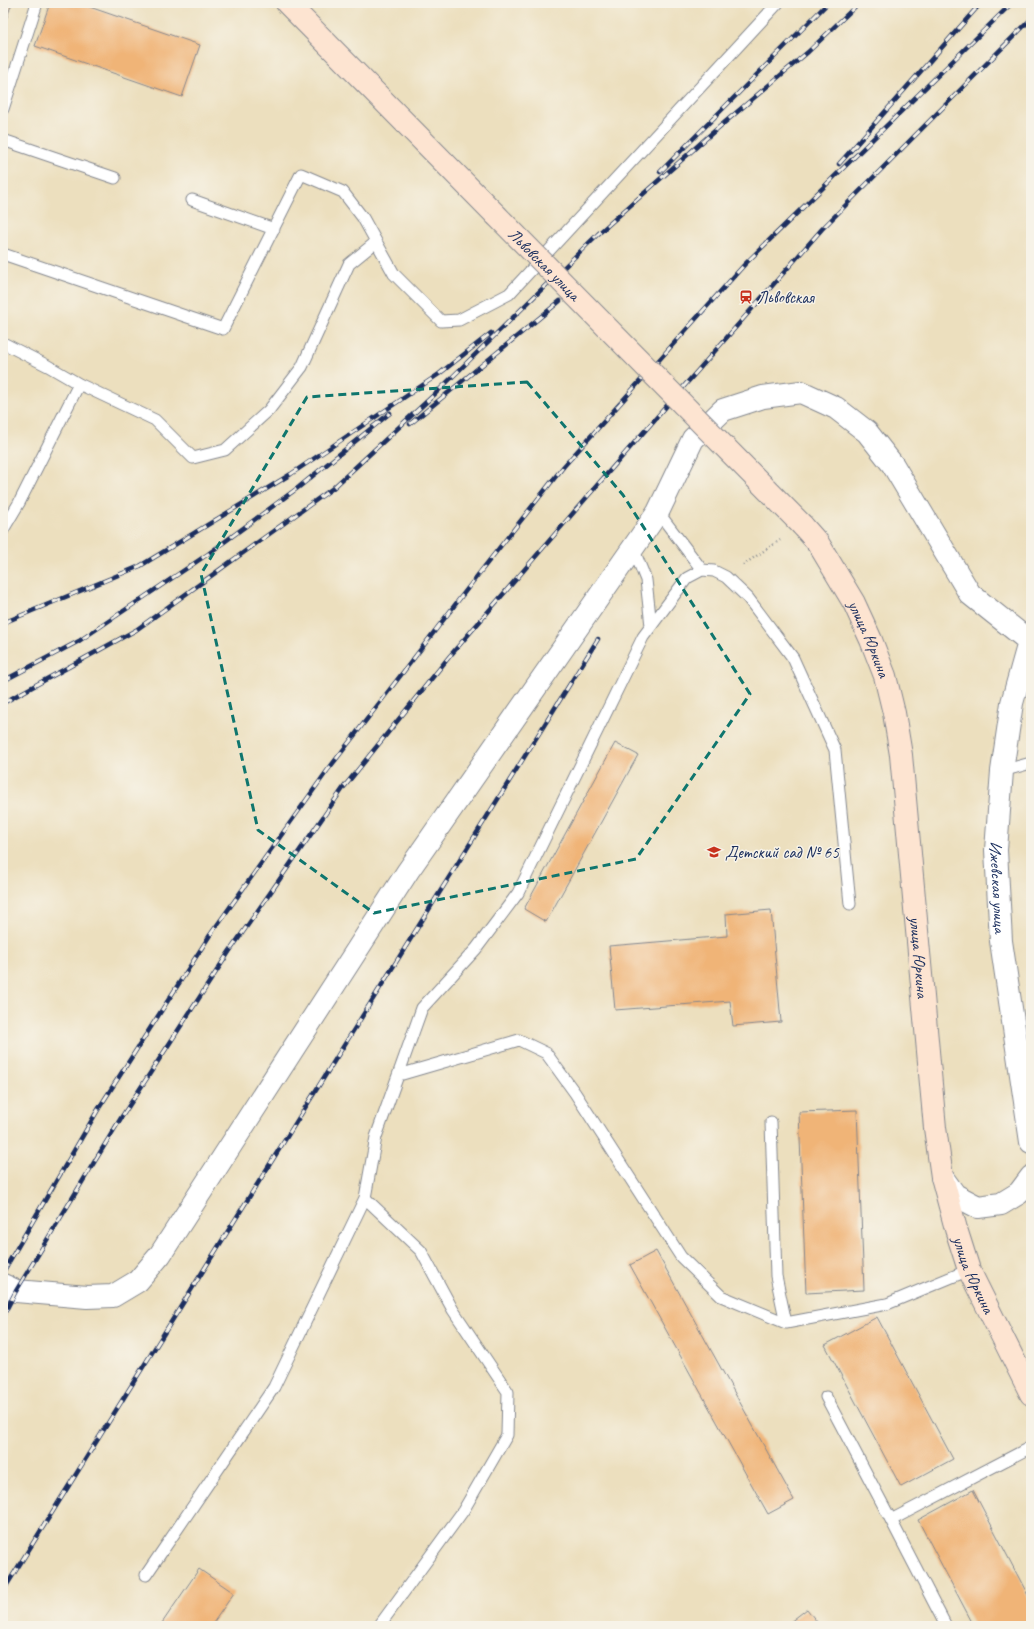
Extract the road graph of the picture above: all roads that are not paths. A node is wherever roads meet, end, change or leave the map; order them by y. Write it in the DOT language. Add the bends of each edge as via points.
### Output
graph roads {
  1 [pos="36,3"];
  2 [pos="287,3"];
  3 [pos="778,3"];
  4 [pos="3,109"];
  5 [pos="3,140"];
  6 [pos="115,178"];
  7 [pos="192,200"];
  8 [pos="274,228"];
  9 [pos="376,242"];
  10 [pos="3,254"];
  11 [pos="3,343"];
  12 [pos="79,384"];
  13 [pos="658,512"];
  14 [pos="802,525"];
  15 [pos="3,530"];
  16 [pos="633,548"];
  17 [pos="702,570"];
  18 [pos="652,626"];
  19 [pos="1030,638"];
  20 [pos="1031,763"];
  21 [pos="1002,771"];
  22 [pos="850,904"];
  23 [pos="399,1075"];
  24 [pos="770,1122"];
  25 [pos="1031,1142"];
  26 [pos="942,1177"];
  27 [pos="1031,1177"];
  28 [pos="365,1198"];
  29 [pos="969,1270"];
  30 [pos="3,1285"];
  31 [pos="786,1323"];
  32 [pos="1031,1394"];
  33 [pos="826,1397"];
  34 [pos="1031,1448"];
  35 [pos="891,1520"];
  36 [pos="146,1575"];
  37 [pos="379,1626"];
  38 [pos="946,1626"];
  1 -- 4 [label="lane"];
  2 -- 14 [label="main road, Львовская улица, bridge"];
  3 -- 9 [label="lane" via="509,294 459,320 441,321 394,274"];
  5 -- 6 [label="lane"];
  7 -- 8 [label="lane"];
  8 -- 9 [label="lane" via="301,174 343,192 363,218"];
  8 -- 10 [label="lane" via="223,329"];
  9 -- 12 [label="lane" via="349,264 302,367 269,410 225,450 193,458 154,420"];
  11 -- 12 [label="lane"];
  12 -- 15 [label="lane"];
  13 -- 16 [label="street"];
  13 -- 17 [label="lane"];
  13 -- 19 [label="street" via="693,439 723,410 763,397 801,392 836,408 867,432 894,465 970,594"];
  14 -- 26 [label="main road, улица Юркина" via="818,543 854,603 885,676 894,713 901,755 935,1128"];
  16 -- 18 [label="lane" via="646,580"];
  16 -- 30 [label="street" via="408,871 206,1185 160,1254 138,1281 113,1296 87,1297 16,1292"];
  17 -- 18 [label="lane" via="687,578"];
  17 -- 22 [label="lane" via="714,571 726,577 748,598 793,658 835,750"];
  18 -- 23 [label="lane" via="643,637 518,893 476,949 422,1008"];
  19 -- 21 [label="street, Ижевская улица" via="1012,703"];
  20 -- 21 [label="lane"];
  21 -- 25 [label="street, Ижевская улица" via="996,850 1001,941"];
  23 -- 28 [label="lane" via="376,1137"];
  23 -- 31 [label="lane" via="519,1040 546,1053 575,1093 681,1257 721,1296"];
  24 -- 31 [label="lane" via="776,1276"];
  26 -- 27 [label="street" via="955,1195 978,1207 1001,1204 1019,1193"];
  26 -- 29 [label="main road, улица Юркина"];
  28 -- 36 [label="lane" via="274,1387"];
  28 -- 37 [label="lane" via="421,1251 453,1310 508,1392 507,1436 463,1511"];
  29 -- 31 [label="lane" via="887,1304"];
  29 -- 32 [label="main road, улица Юркина"];
  33 -- 35 [label="lane"];
  34 -- 35 [label="lane"];
  35 -- 38 [label="lane"];
}
